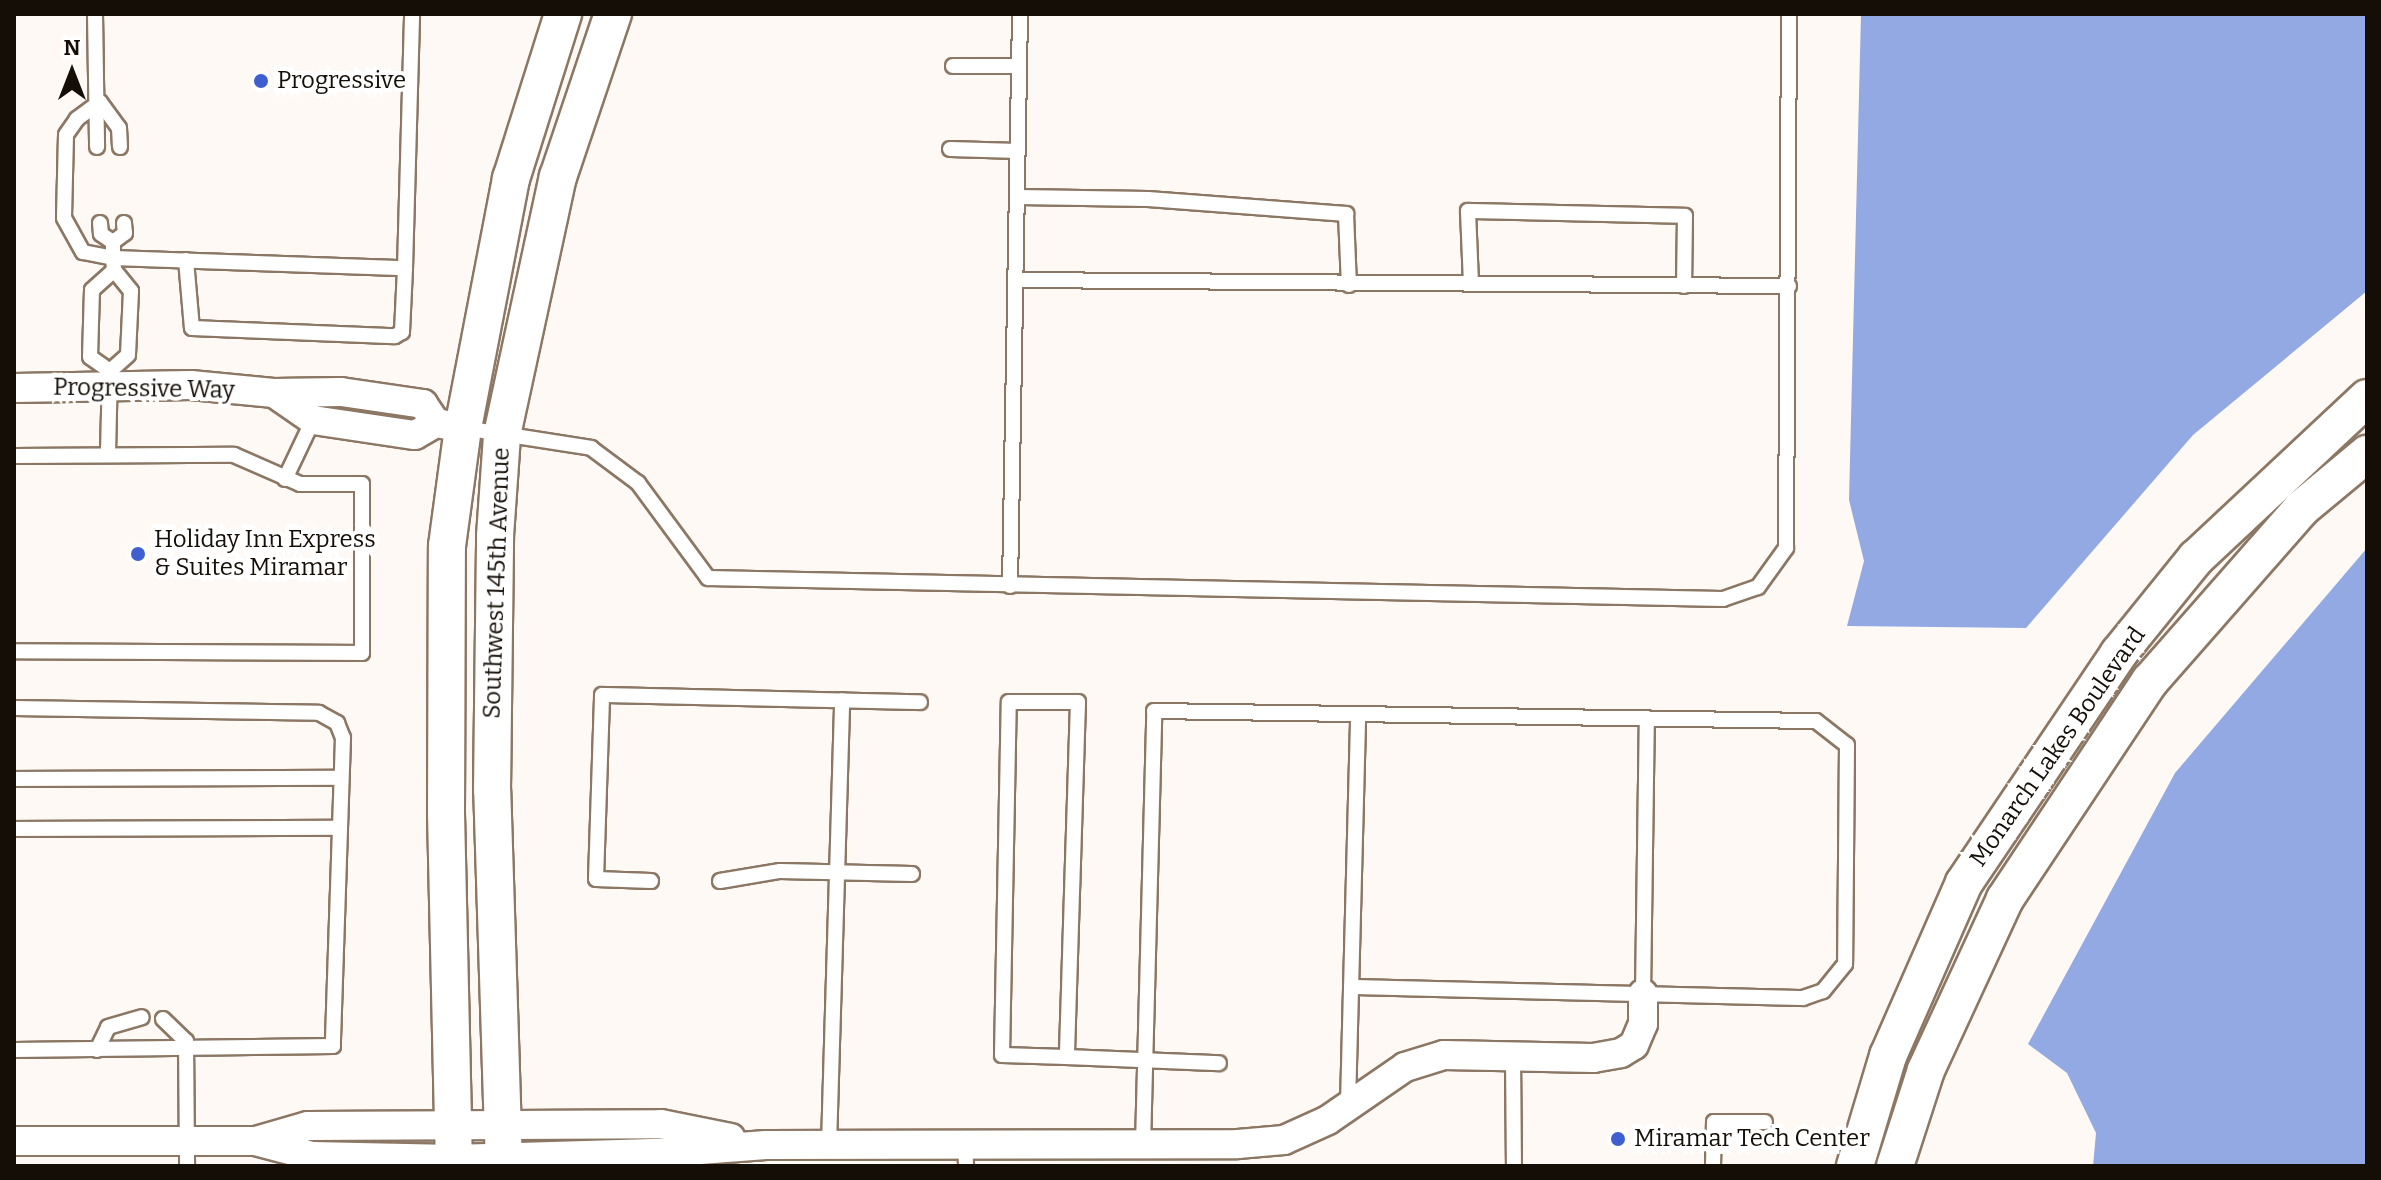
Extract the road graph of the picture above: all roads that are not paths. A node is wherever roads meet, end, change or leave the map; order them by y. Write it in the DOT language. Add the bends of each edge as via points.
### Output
graph roads {
  1 [pos="95,14"];
  2 [pos="412,14"];
  3 [pos="563,14"];
  4 [pos="613,14"];
  5 [pos="1020,14"];
  6 [pos="1789,14"];
  7 [pos="953,66"];
  8 [pos="1019,66"];
  9 [pos="100,102"];
  10 [pos="97,147"];
  11 [pos="120,147"];
  12 [pos="950,149"];
  13 [pos="1018,151"];
  14 [pos="1018,197"];
  15 [pos="100,223"];
  16 [pos="124,223"];
  17 [pos="113,242"];
  18 [pos="186,260"];
  19 [pos="113,264"];
  20 [pos="405,268"];
  21 [pos="1018,280"];
  22 [pos="1471,283"];
  23 [pos="1349,285"];
  24 [pos="1684,286"];
  25 [pos="1789,286"];
  26 [pos="110,379"];
  27 [pos="14,388"];
  28 [pos="274,393"];
  29 [pos="2367,398"];
  30 [pos="313,420"];
  31 [pos="450,426"];
  32 [pos="502,435"];
  33 [pos="2367,454"];
  34 [pos="108,455"];
  35 [pos="14,456"];
  36 [pos="285,479"];
  37 [pos="1010,586"];
  38 [pos="14,651"];
  39 [pos="842,700"];
  40 [pos="920,702"];
  41 [pos="14,708"];
  42 [pos="1358,714"];
  43 [pos="1647,718"];
  44 [pos="341,778"];
  45 [pos="14,779"];
  46 [pos="340,828"];
  47 [pos="14,829"];
  48 [pos="837,872"];
  49 [pos="912,874"];
  50 [pos="651,881"];
  51 [pos="720,881"];
  52 [pos="1351,987"];
  53 [pos="1643,994"];
  54 [pos="142,1017"];
  55 [pos="163,1019"];
  56 [pos="187,1048"];
  57 [pos="14,1050"];
  58 [pos="97,1050"];
  59 [pos="1513,1056"];
  60 [pos="1067,1057"];
  61 [pos="1144,1061"];
  62 [pos="1219,1063"];
  63 [pos="1348,1104"];
  64 [pos="1765,1122"];
  65 [pos="14,1141"];
  66 [pos="829,1145"];
  67 [pos="1143,1145"];
  68 [pos="453,1150"];
  69 [pos="503,1150"];
  70 [pos="187,1154"];
  71 [pos="965,1155"];
  72 [pos="1514,1166"];
  73 [pos="1713,1166"];
  74 [pos="1855,1166"];
  75 [pos="1895,1166"];
  1 -- 9 [label="lane"];
  2 -- 20 [label="lane"];
  3 -- 31 [label="street, Southwest 145th Avenue" via="511,179"];
  4 -- 32 [label="street, Southwest 145th Avenue" via="558,177"];
  5 -- 8 [label="lane"];
  6 -- 25 [label="lane"];
  7 -- 8 [label="lane"];
  8 -- 13 [label="lane"];
  9 -- 10 [label="lane"];
  9 -- 11 [label="lane" via="119,128"];
  9 -- 19 [label="lane" via="66,135 64,218 83,252"];
  12 -- 13 [label="lane"];
  13 -- 14 [label="lane"];
  14 -- 21 [label="lane"];
  14 -- 23 [label="lane" via="1148,199 1346,214"];
  15 -- 17 [label="lane" via="101,234"];
  16 -- 17 [label="lane" via="125,233"];
  17 -- 19 [label="lane"];
  18 -- 19 [label="lane"];
  18 -- 20 [label="lane"];
  18 -- 20 [label="lane" via="192,328 395,336 402,332"];
  19 -- 26 [label="lane" via="131,291 128,355"];
  19 -- 26 [label="lane" via="92,290 90,357"];
  21 -- 23 [label="lane"];
  21 -- 37 [label="lane"];
  22 -- 23 [label="lane"];
  22 -- 24 [label="lane"];
  22 -- 24 [label="lane" via="1468,211 1685,216"];
  24 -- 25 [label="lane"];
  25 -- 37 [label="lane" via="1786,548 1758,587 1723,599"];
  26 -- 27 [label="street, Progressive Way"];
  26 -- 28 [label="street, Progressive Way"];
  26 -- 34 [label="lane"];
  28 -- 30 [label="street, Progressive Way"];
  28 -- 31 [label="street, Progressive Way" via="341,392 423,404"];
  29 -- 74 [label="street, Monarch Lakes Boulevard" via="2196,558 2119,653 1964,883 1888,1056"];
  30 -- 31 [label="street, Progressive Way" via="415,435"];
  30 -- 36 [label="lane"];
  31 -- 32 [label="lane"];
  31 -- 68 [label="street, Southwest 145th Avenue"];
  32 -- 37 [label="lane" via="591,448 638,483 708,578"];
  32 -- 69 [label="street, Southwest 145th Avenue" via="495,536 492,790"];
  33 -- 75 [label="street, Monarch Lakes Boulevard" via="2302,508 2150,681 2022,874 1926,1070"];
  34 -- 35 [label="lane"];
  34 -- 36 [label="lane" via="234,455"];
  36 -- 38 [label="lane" via="362,484 362,653"];
  39 -- 40 [label="lane"];
  39 -- 48 [label="lane"];
  39 -- 50 [label="lane" via="602,695 596,879"];
  41 -- 44 [label="lane" via="319,713 337,723 343,738"];
  42 -- 43 [label="lane"];
  42 -- 52 [label="lane"];
  42 -- 61 [label="lane" via="1154,711"];
  43 -- 53 [label="lane"];
  43 -- 53 [label="lane" via="1816,721 1847,745 1845,964 1823,991 1803,998"];
  44 -- 45 [label="lane"];
  44 -- 46 [label="lane"];
  46 -- 47 [label="lane"];
  46 -- 56 [label="lane" via="333,1046"];
  48 -- 49 [label="lane"];
  48 -- 51 [label="lane" via="780,871"];
  48 -- 66 [label="lane"];
  52 -- 53 [label="lane"];
  52 -- 63 [label="lane"];
  53 -- 59 [label="street" via="1643,1024 1634,1045 1621,1053"];
  54 -- 58 [label="lane" via="108,1027"];
  55 -- 56 [label="lane" via="183,1032"];
  56 -- 58 [label="lane"];
  56 -- 70 [label="lane"];
  57 -- 58 [label="lane"];
  59 -- 63 [label="street" via="1444,1055 1405,1067"];
  59 -- 72 [label="lane"];
  60 -- 60 [label="lane" via="1078,702 1009,702 1002,1055"];
  60 -- 61 [label="lane"];
  61 -- 62 [label="lane"];
  61 -- 67 [label="lane"];
  63 -- 67 [label="street" via="1284,1140"];
  64 -- 73 [label="lane" via="1714,1122"];
  65 -- 70 [label="street"];
  66 -- 69 [label="street"];
  66 -- 71 [label="street"];
  67 -- 71 [label="street"];
  68 -- 69 [label="street"];
  68 -- 70 [label="street" via="308,1126"];
}
